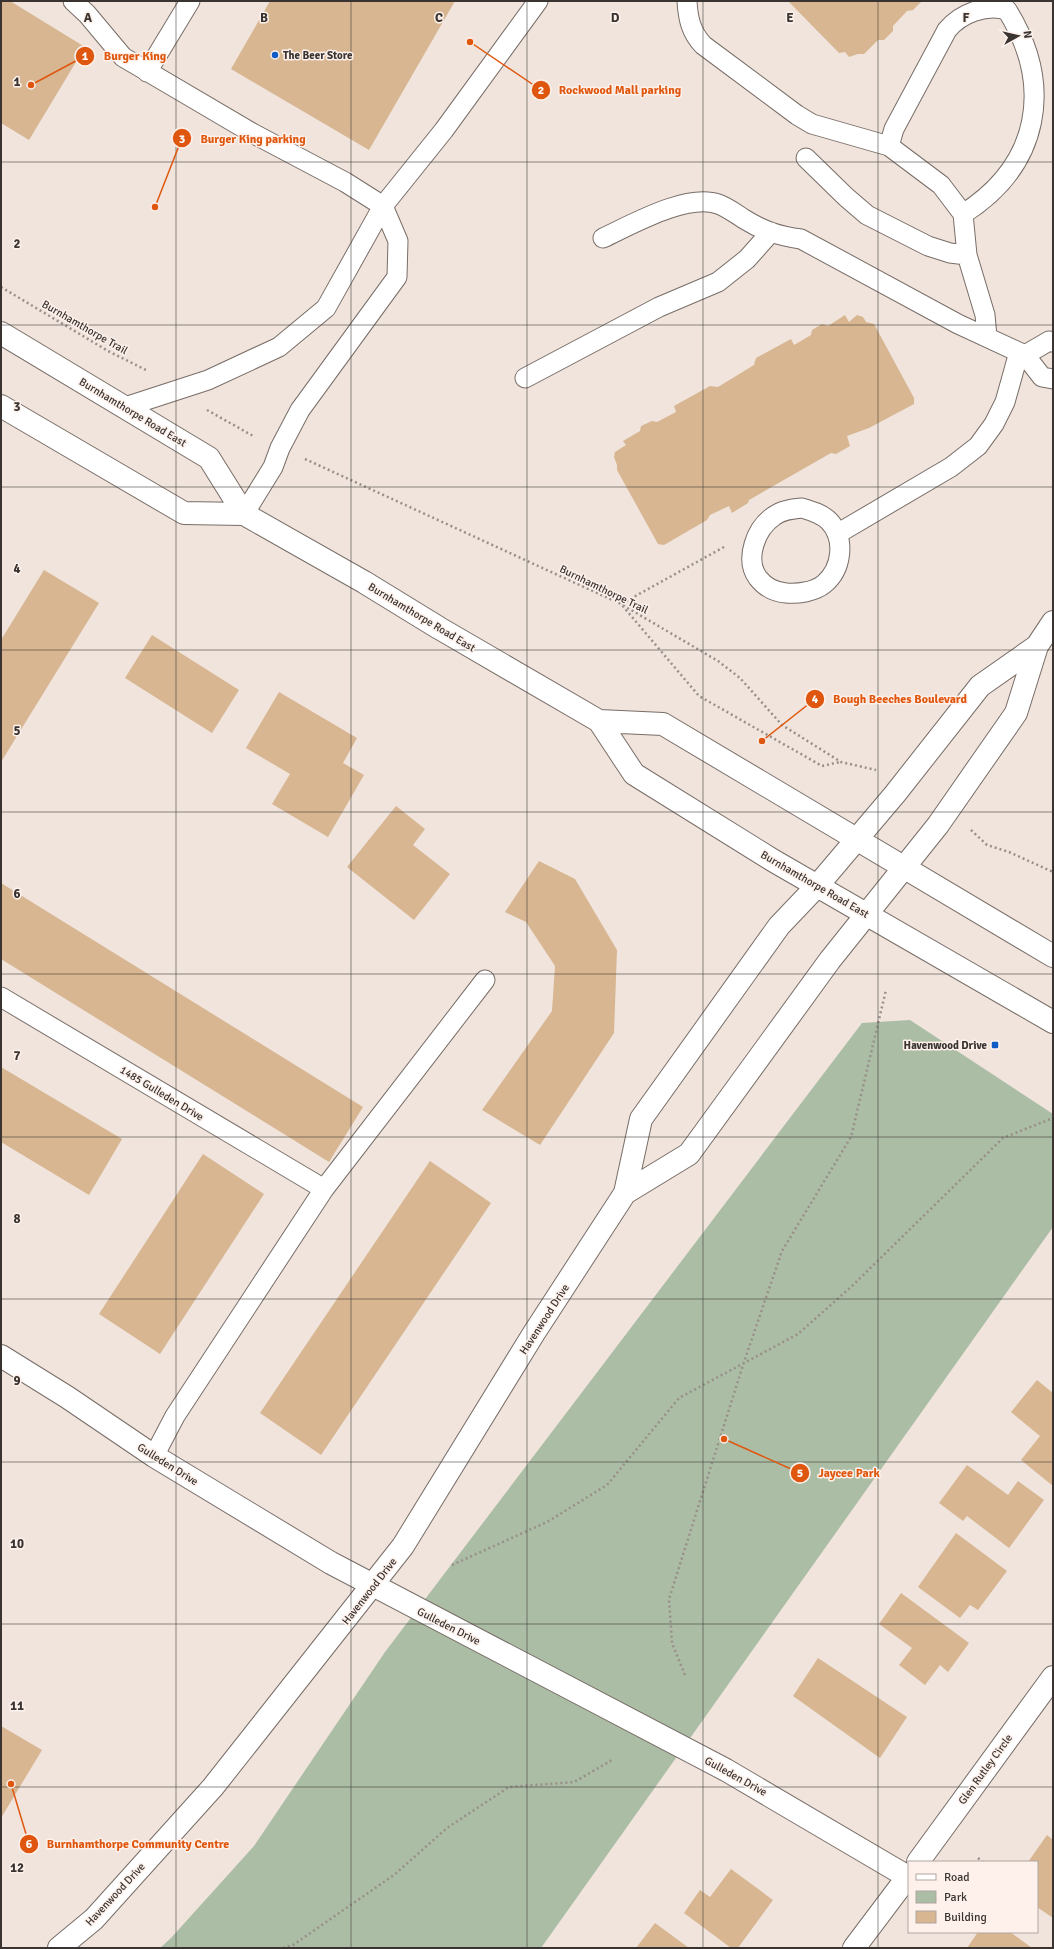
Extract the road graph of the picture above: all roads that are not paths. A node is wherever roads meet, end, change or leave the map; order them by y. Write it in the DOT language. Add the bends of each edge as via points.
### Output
graph roads {
  1 [pos="73,1"];
  2 [pos="190,1"];
  3 [pos="538,1"];
  4 [pos="687,1"];
  5 [pos="147,72"];
  6 [pos="889,146"];
  7 [pos="806,158"];
  8 [pos="383,206"];
  9 [pos="963,214"];
  10 [pos="771,232"];
  11 [pos="603,238"];
  12 [pos="967,255"];
  13 [pos="1,333"];
  14 [pos="987,338"];
  15 [pos="1053,342"];
  16 [pos="1022,353"];
  17 [pos="525,378"];
  18 [pos="1053,380"];
  19 [pos="1,406"];
  20 [pos="125,407"];
  21 [pos="244,514"];
  22 [pos="837,534"];
  23 [pos="1053,622"];
  24 [pos="1037,646"];
  25 [pos="599,721"];
  26 [pos="857,839"];
  27 [pos="904,869"];
  28 [pos="818,885"];
  29 [pos="868,915"];
  30 [pos="1053,956"];
  31 [pos="485,980"];
  32 [pos="1,997"];
  33 [pos="1053,1022"];
  34 [pos="324,1189"];
  35 [pos="625,1193"];
  36 [pos="1,1356"];
  37 [pos="154,1456"];
  38 [pos="373,1586"];
  39 [pos="1053,1677"];
  40 [pos="919,1861"];
  41 [pos="908,1869"];
  42 [pos="908,1876"];
  43 [pos="59,1948"];
  44 [pos="854,1948"];
  1 -- 5 [label="lane" via="123,57"];
  2 -- 5 [label="lane"];
  3 -- 8 [label="lane" via="444,130"];
  4 -- 6 [label="lane" via="692,30 703,45 797,115 812,124"];
  5 -- 8 [label="lane" via="254,134 345,182"];
  6 -- 9 [label="lane" via="940,185"];
  6 -- 9 [label="lane" via="894,129 953,23 972,12 990,8 1007,10 1026,48 1034,80 1032,122 1018,159 996,189"];
  7 -- 12 [label="lane" via="867,215 928,246"];
  8 -- 20 [label="lane" via="326,308 279,347 208,380"];
  8 -- 21 [label="lane" via="398,241 397,277 300,410 273,467"];
  9 -- 12 [label="lane"];
  10 -- 11 [label="lane" via="718,204 697,202 674,207"];
  10 -- 14 [label="lane" via="778,236 801,239"];
  10 -- 17 [label="lane" via="747,259 718,282 659,307"];
  12 -- 14 [label="lane" via="985,315"];
  13 -- 20 [label="street, Burnhamthorpe Road East"];
  14 -- 16 [label="lane"];
  15 -- 16 [label="lane" via="1049,341"];
  16 -- 18 [label="lane" via="1042,377"];
  16 -- 22 [label="lane" via="1005,402 994,424 978,446 951,467"];
  19 -- 21 [label="street, Burnhamthorpe Road East" via="184,513"];
  20 -- 21 [label="street, Burnhamthorpe Road East" via="209,458"];
  21 -- 25 [label="street, Burnhamthorpe Road East"];
  22 -- 22 [label="lane" via="840,548 838,562 832,575 823,585 795,594 778,592 764,585 754,572 752,556 756,539 763,526 787,509 802,508 817,512 829,521"];
  23 -- 24 [label="street"];
  24 -- 26 [label="street, Havenwood Drive" via="980,686"];
  24 -- 27 [label="street, Havenwood Drive" via="1016,714"];
  25 -- 26 [label="street, Burnhamthorpe Road East" via="663,724"];
  25 -- 28 [label="street, Burnhamthorpe Road East" via="634,774 774,861"];
  26 -- 27 [label="street, Burnhamthorpe Road East"];
  26 -- 28 [label="street, Havenwood Drive"];
  27 -- 29 [label="street, Havenwood Drive"];
  27 -- 30 [label="street, Burnhamthorpe Road East"];
  28 -- 29 [label="street, Burnhamthorpe Road East"];
  28 -- 35 [label="street, Havenwood Drive" via="779,926 641,1119"];
  29 -- 33 [label="street, Burnhamthorpe Road East"];
  29 -- 35 [label="street, Havenwood Drive" via="830,960 689,1154"];
  31 -- 34 [label="lane"];
  32 -- 34 [label="lane, 1485 Gulleden Drive"];
  34 -- 37 [label="lane" via="175,1416"];
  35 -- 38 [label="street, Havenwood Drive" via="534,1333 403,1546"];
  36 -- 37 [label="street, Gulleden Drive" via="67,1396"];
  37 -- 38 [label="street, Gulleden Drive"];
  38 -- 41 [label="street, Gulleden Drive" via="726,1770"];
  38 -- 43 [label="street, Havenwood Drive" via="213,1787 94,1919"];
  39 -- 40 [label="street, Glen Rutley Circle"];
  42 -- 44 [label="street, Glen Rutley Circle"];
}
